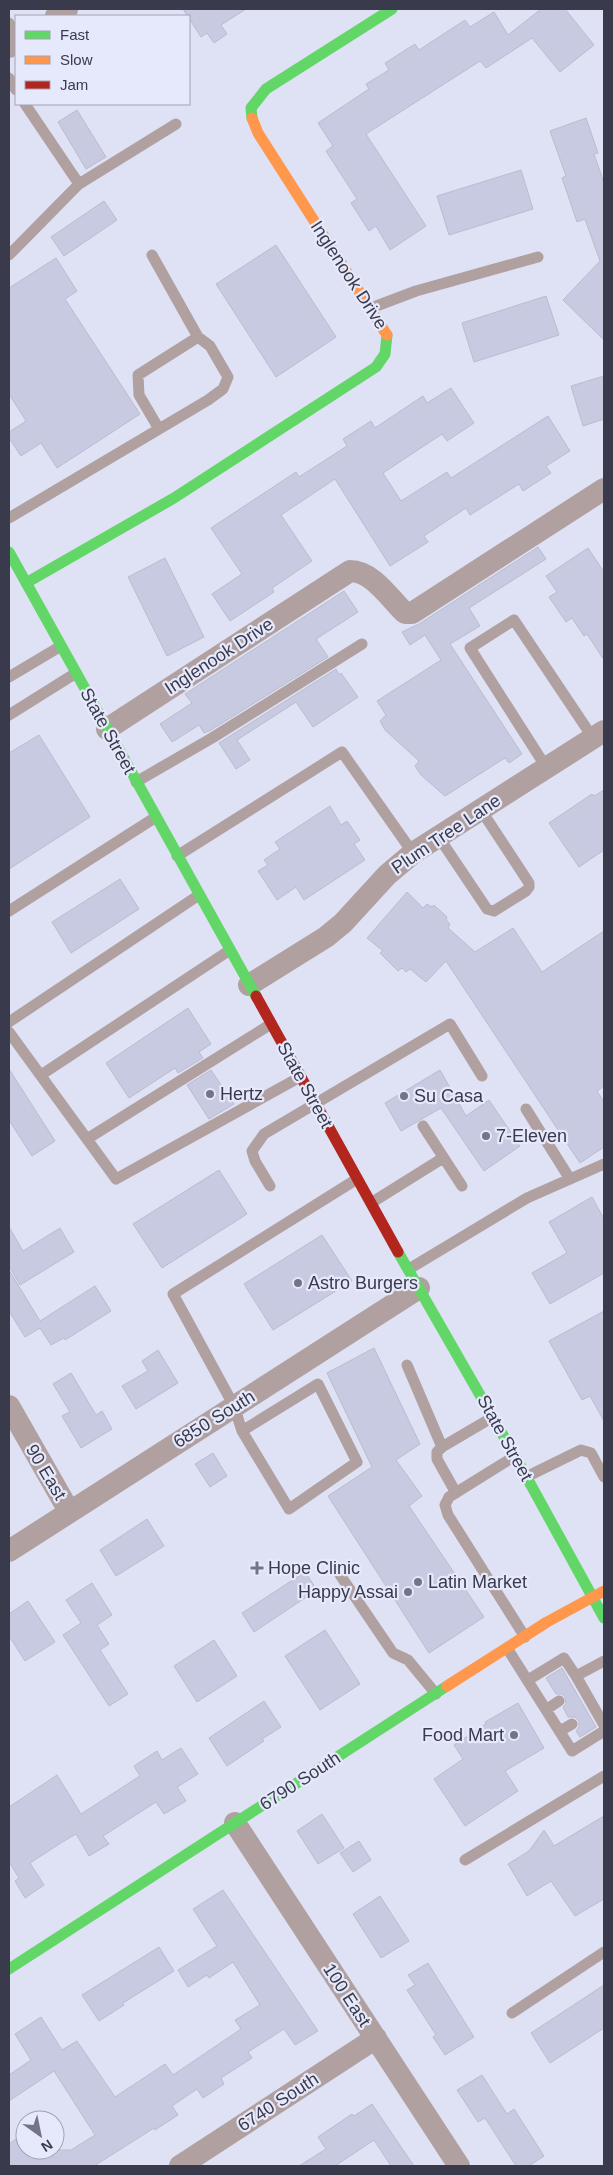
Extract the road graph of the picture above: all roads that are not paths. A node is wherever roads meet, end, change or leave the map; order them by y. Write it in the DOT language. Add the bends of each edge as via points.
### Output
graph roads {
  1 [pos="392,9"];
  2 [pos="27,105"];
  3 [pos="176,124"];
  4 [pos="79,184"];
  5 [pos="9,255"];
  6 [pos="152,255"];
  7 [pos="538,257"];
  8 [pos="371,308"];
  9 [pos="198,336"];
  10 [pos="159,429"];
  11 [pos="604,489"];
  12 [pos="9,518"];
  13 [pos="9,552"];
  14 [pos="24,578"];
  15 [pos="9,581"];
  16 [pos="362,644"];
  17 [pos="61,646"];
  18 [pos="76,673"];
  19 [pos="9,677"];
  20 [pos="9,715"];
  21 [pos="107,729"];
  22 [pos="599,734"];
  23 [pos="546,767"];
  24 [pos="136,782"];
  25 [pos="481,810"];
  26 [pos="156,816"];
  27 [pos="438,836"];
  28 [pos="413,853"];
  29 [pos="178,856"];
  30 [pos="199,895"];
  31 [pos="9,911"];
  32 [pos="230,950"];
  33 [pos="249,985"];
  34 [pos="9,1022"];
  35 [pos="270,1024"];
  36 [pos="9,1032"];
  37 [pos="41,1076"];
  38 [pos="482,1076"];
  39 [pos="300,1077"];
  40 [pos="315,1103"];
  41 [pos="526,1109"];
  42 [pos="423,1126"];
  43 [pos="87,1139"];
  44 [pos="443,1158"];
  45 [pos="604,1164"];
  46 [pos="570,1179"];
  47 [pos="357,1180"];
  48 [pos="270,1186"];
  49 [pos="462,1186"];
  50 [pos="370,1202"];
  51 [pos="414,1279"];
  52 [pos="407,1365"];
  53 [pos="9,1406"];
  54 [pos="234,1406"];
  55 [pos="493,1417"];
  56 [pos="242,1431"];
  57 [pos="442,1447"];
  58 [pos="515,1456"];
  59 [pos="526,1477"];
  60 [pos="604,1477"];
  61 [pos="456,1493"];
  62 [pos="69,1511"];
  63 [pos="9,1550"];
  64 [pos="334,1566"];
  65 [pos="604,1591"];
  66 [pos="593,1597"];
  67 [pos="604,1618"];
  68 [pos="525,1637"];
  69 [pos="507,1648"];
  70 [pos="604,1661"];
  71 [pos="576,1676"];
  72 [pos="528,1680"];
  73 [pos="436,1694"];
  74 [pos="559,1701"];
  75 [pos="546,1708"];
  76 [pos="600,1720"];
  77 [pos="572,1724"];
  78 [pos="560,1731"];
  79 [pos="604,1776"];
  80 [pos="236,1823"];
  81 [pos="465,1860"];
  82 [pos="604,1952"];
  83 [pos="9,1969"];
  84 [pos="512,2013"];
  85 [pos="376,2038"];
  86 [pos="180,2166"];
  87 [pos="459,2166"];
  1 -- 8 [label="street, Inglenook Drive" via="266,89 251,108 258,133"];
  2 -- 4 [label="lane"];
  3 -- 4 [label="lane"];
  4 -- 5 [label="lane"];
  6 -- 9 [label="lane"];
  7 -- 8 [label="lane" via="416,291"];
  8 -- 14 [label="street, Inglenook Drive" via="388,336 386,354 376,367 174,498"];
  9 -- 10 [label="lane" via="138,375 139,395"];
  9 -- 10 [label="lane" via="210,346 228,377 223,389"];
  10 -- 12 [label="lane"];
  11 -- 21 [label="street, Inglenook Drive" via="412,613 406,614 367,577 350,571"];
  13 -- 14 [label="street, State Street"];
  14 -- 15 [label="lane"];
  14 -- 17 [label="street, State Street"];
  16 -- 24 [label="lane"];
  17 -- 18 [label="street, State Street"];
  17 -- 19 [label="lane"];
  18 -- 20 [label="lane"];
  18 -- 21 [label="street, State Street"];
  21 -- 24 [label="street, State Street"];
  22 -- 23 [label="street, Plum Tree Lane"];
  22 -- 23 [label="lane" via="514,620 470,648"];
  23 -- 25 [label="street, Plum Tree Lane"];
  24 -- 26 [label="street, State Street"];
  25 -- 27 [label="street, Plum Tree Lane"];
  25 -- 27 [label="lane" via="529,883 526,891 494,912 487,909"];
  26 -- 29 [label="street, State Street"];
  26 -- 31 [label="lane"];
  27 -- 28 [label="street, Plum Tree Lane"];
  28 -- 29 [label="lane" via="342,752"];
  28 -- 33 [label="street, Plum Tree Lane" via="386,875 326,937"];
  29 -- 30 [label="street, State Street"];
  30 -- 32 [label="street, State Street"];
  30 -- 34 [label="lane"];
  32 -- 33 [label="street, State Street"];
  32 -- 37 [label="lane"];
  33 -- 35 [label="street, State Street"];
  35 -- 39 [label="street, State Street"];
  35 -- 43 [label="lane"];
  36 -- 37 [label="lane"];
  37 -- 43 [label="lane"];
  38 -- 40 [label="lane" via="450,1024"];
  39 -- 40 [label="street, State Street"];
  39 -- 43 [label="lane" via="116,1179"];
  40 -- 47 [label="street, State Street"];
  40 -- 48 [label="lane" via="264,1134 252,1151"];
  41 -- 46 [label="lane"];
  42 -- 44 [label="lane"];
  44 -- 49 [label="lane"];
  44 -- 50 [label="lane"];
  45 -- 46 [label="lane"];
  46 -- 51 [label="lane" via="527,1198"];
  47 -- 50 [label="street, State Street"];
  47 -- 54 [label="lane" via="173,1294"];
  50 -- 51 [label="street, State Street"];
  51 -- 54 [label="street, 6850 South"];
  51 -- 55 [label="street, State Street"];
  52 -- 57 [label="lane"];
  53 -- 62 [label="street, 90 East"];
  54 -- 56 [label="lane"];
  54 -- 62 [label="street, 6850 South"];
  55 -- 57 [label="lane"];
  55 -- 58 [label="street, State Street"];
  56 -- 56 [label="lane" via="289,1509 357,1462 318,1384"];
  57 -- 61 [label="lane" via="437,1452 437,1459"];
  58 -- 59 [label="street, State Street"];
  58 -- 61 [label="lane"];
  59 -- 60 [label="lane" via="581,1450 591,1453"];
  59 -- 66 [label="street, State Street"];
  61 -- 68 [label="lane" via="445,1505 448,1515"];
  62 -- 63 [label="street, 6850 South"];
  64 -- 73 [label="lane" via="393,1653 408,1660"];
  65 -- 66 [label="street, 6790 South"];
  66 -- 67 [label="street, State Street"];
  66 -- 68 [label="street, 6790 South"];
  68 -- 69 [label="street, 6790 South"];
  69 -- 72 [label="lane"];
  69 -- 73 [label="street, 6790 South"];
  70 -- 71 [label="lane"];
  71 -- 72 [label="lane" via="564,1658"];
  71 -- 76 [label="lane"];
  72 -- 75 [label="lane"];
  73 -- 80 [label="street, 6790 South"];
  74 -- 75 [label="lane"];
  75 -- 78 [label="lane"];
  76 -- 78 [label="lane" via="572,1750"];
  77 -- 78 [label="lane"];
  79 -- 81 [label="lane"];
  80 -- 83 [label="street, 6790 South"];
  80 -- 85 [label="street, 100 East"];
  82 -- 84 [label="lane"];
  85 -- 86 [label="street, 6740 South"];
  85 -- 87 [label="street, 100 East"];
}
